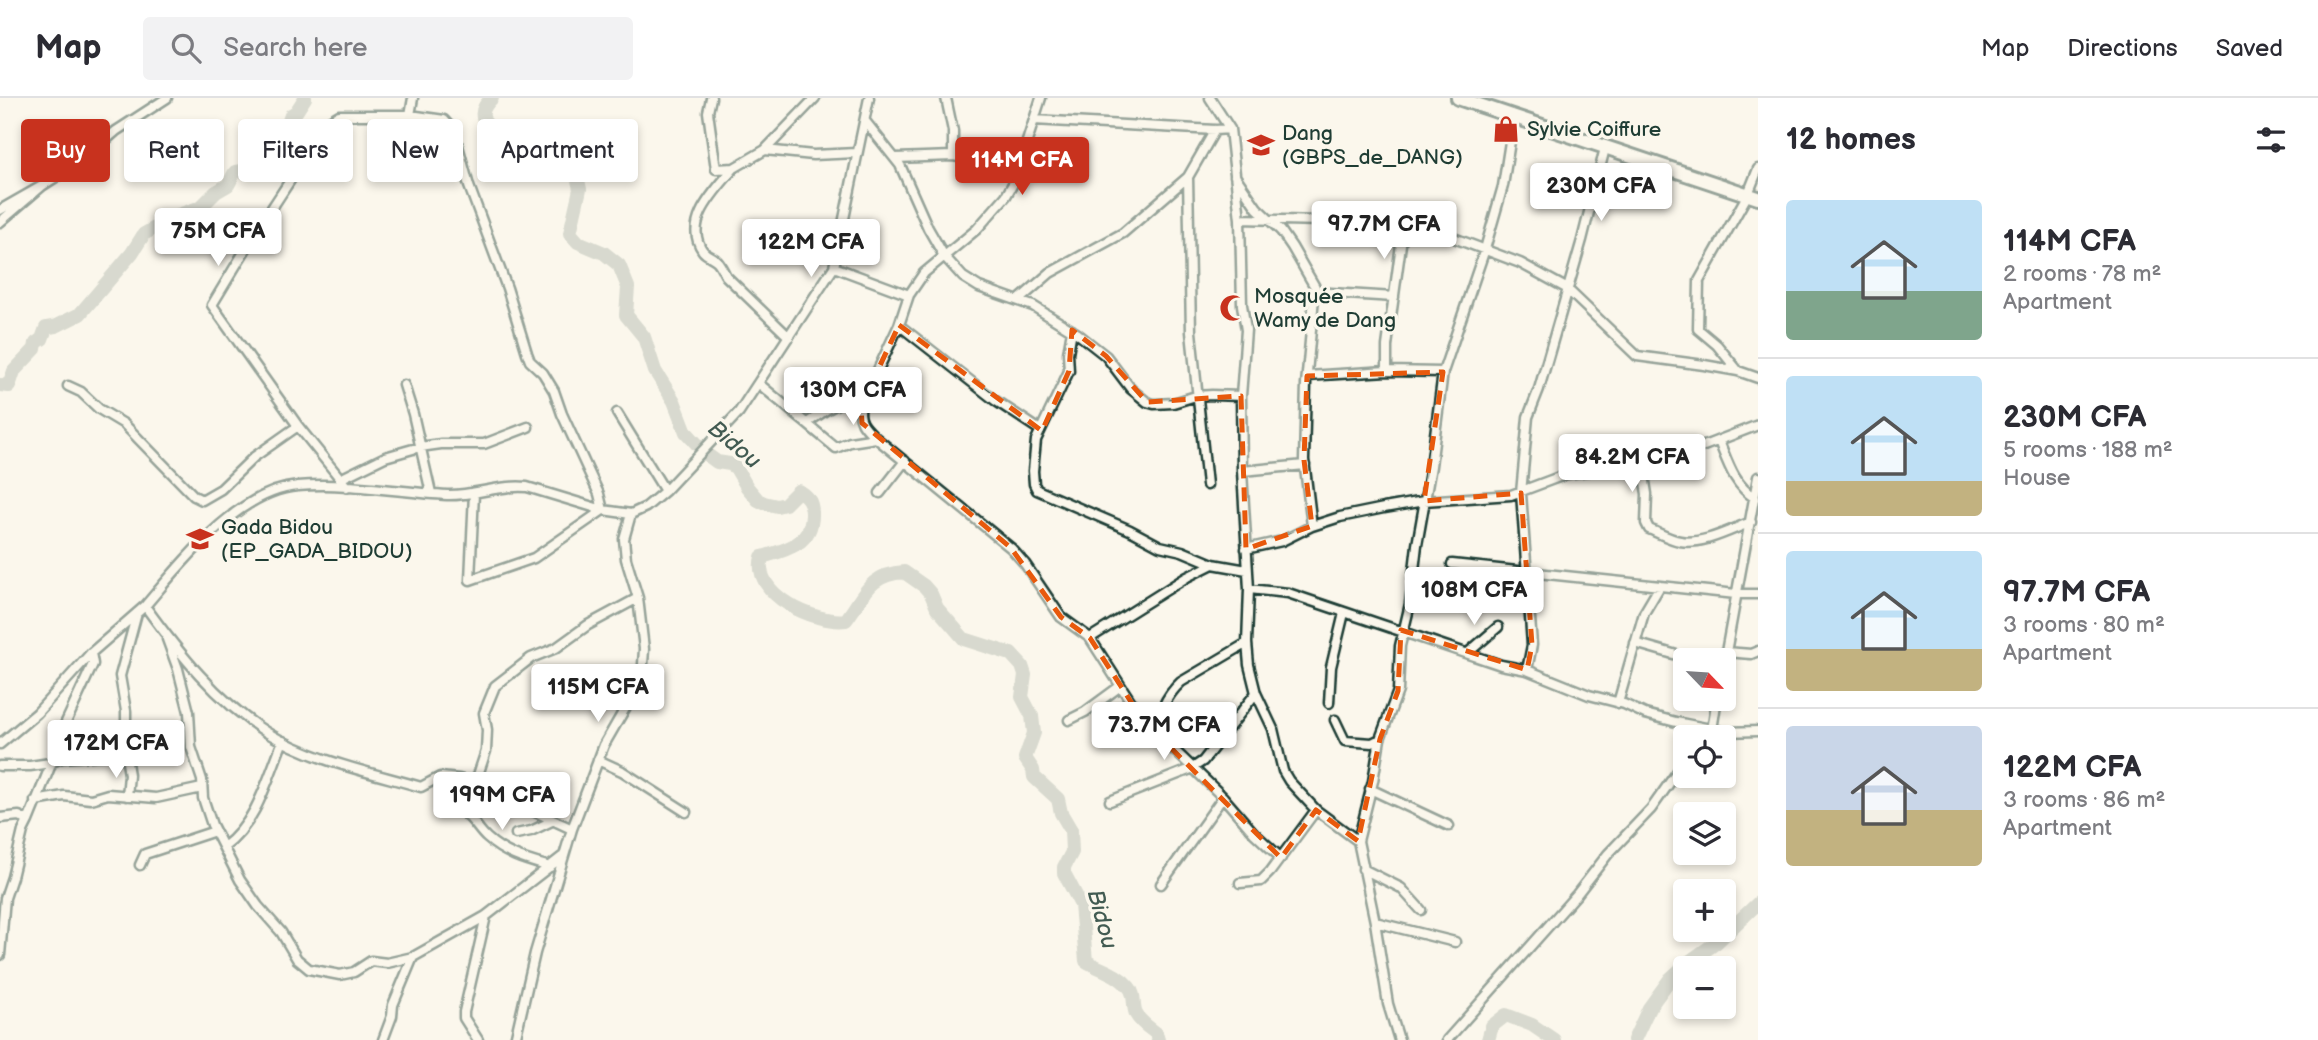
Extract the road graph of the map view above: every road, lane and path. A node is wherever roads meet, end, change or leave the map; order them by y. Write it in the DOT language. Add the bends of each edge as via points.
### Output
graph roads {
  1 [pos="167,98"];
  2 [pos="413,98"];
  3 [pos="711,98"];
  4 [pos="815,98"];
  5 [pos="869,98"];
  6 [pos="946,98"];
  7 [pos="1041,98"];
  8 [pos="1210,98"];
  9 [pos="1458,98"];
  10 [pos="410,115"];
  11 [pos="1514,116"];
  12 [pos="1034,120"];
  13 [pos="865,121"];
  14 [pos="1230,129"];
  15 [pos="1215,131"];
  16 [pos="1605,148"];
  17 [pos="765,150"];
  18 [pos="857,153"];
  19 [pos="953,156"];
  20 [pos="895,158"];
  21 [pos="1019,167"];
  22 [pos="734,168"];
  23 [pos="1758,169"];
  24 [pos="1234,175"];
  25 [pos="1188,177"];
  26 [pos="42,186"];
  27 [pos="1753,196"];
  28 [pos="0,211"];
  29 [pos="1240,219"];
  30 [pos="1269,219"];
  31 [pos="0,222"];
  32 [pos="1403,230"];
  33 [pos="1485,249"];
  34 [pos="944,256"];
  35 [pos="834,267"];
  36 [pos="1566,288"];
  37 [pos="1315,292"];
  38 [pos="909,295"];
  39 [pos="1394,297"];
  40 [pos="1019,300"];
  41 [pos="899,325"];
  42 [pos="1072,330"];
  43 [pos="789,337"];
  44 [pos="1387,371"];
  45 [pos="1738,371"];
  46 [pos="1443,372"];
  47 [pos="1307,376"];
  48 [pos="1758,378"];
  49 [pos="758,383"];
  50 [pos="404,385"];
  51 [pos="68,386"];
  52 [pos="869,387"];
  53 [pos="1196,396"];
  54 [pos="1241,396"];
  55 [pos="617,413"];
  56 [pos="807,423"];
  57 [pos="1758,425"];
  58 [pos="298,426"];
  59 [pos="528,427"];
  60 [pos="1041,430"];
  61 [pos="876,438"];
  62 [pos="1719,441"];
  63 [pos="420,447"];
  64 [pos="905,461"];
  65 [pos="1642,463"];
  66 [pos="1305,465"];
  67 [pos="1242,471"];
  68 [pos="1758,477"];
  69 [pos="340,479"];
  70 [pos="1206,485"];
  71 [pos="347,487"];
  72 [pos="665,491"];
  73 [pos="431,493"];
  74 [pos="474,493"];
  75 [pos="880,493"];
  76 [pos="1521,493"];
  77 [pos="1755,498"];
  78 [pos="1424,502"];
  79 [pos="603,510"];
  80 [pos="631,514"];
  81 [pos="1751,522"];
  82 [pos="1312,526"];
  83 [pos="1246,549"];
  84 [pos="1213,564"];
  85 [pos="1452,564"];
  86 [pos="1247,570"];
  87 [pos="1528,571"];
  88 [pos="1660,586"];
  89 [pos="1249,589"];
  90 [pos="1736,594"];
  91 [pos="1758,594"];
  92 [pos="638,598"];
  93 [pos="145,606"];
  94 [pos="136,613"];
  95 [pos="1344,613"];
  96 [pos="1498,627"];
  97 [pos="1403,631"];
  98 [pos="164,633"];
  99 [pos="1090,638"];
  100 [pos="1247,643"];
  101 [pos="1635,643"];
  102 [pos="1727,648"];
  103 [pos="1758,651"];
  104 [pos="1469,652"];
  105 [pos="91,653"];
  106 [pos="1736,653"];
  107 [pos="1673,654"];
  108 [pos="1527,670"];
  109 [pos="1119,687"];
  110 [pos="1256,693"];
  111 [pos="1329,703"];
  112 [pos="1618,703"];
  113 [pos="1069,720"];
  114 [pos="1335,720"];
  115 [pos="1682,725"];
  116 [pos="1758,731"];
  117 [pos="1736,732"];
  118 [pos="1157,735"];
  119 [pos="1380,738"];
  120 [pos="173,740"];
  121 [pos="284,741"];
  122 [pos="0,744"];
  123 [pos="126,747"];
  124 [pos="598,760"];
  125 [pos="50,763"];
  126 [pos="0,766"];
  127 [pos="1191,769"];
  128 [pos="1673,778"];
  129 [pos="475,784"];
  130 [pos="202,788"];
  131 [pos="1370,789"];
  132 [pos="127,796"];
  133 [pos="1223,797"];
  134 [pos="35,801"];
  135 [pos="1110,802"];
  136 [pos="1316,810"];
  137 [pos="686,812"];
  138 [pos="0,818"];
  139 [pos="28,821"];
  140 [pos="552,821"];
  141 [pos="1449,826"];
  142 [pos="572,829"];
  143 [pos="215,831"];
  144 [pos="516,834"];
  145 [pos="1358,841"];
  146 [pos="224,847"];
  147 [pos="562,857"];
  148 [pos="1281,858"];
  149 [pos="140,865"];
  150 [pos="550,867"];
  151 [pos="1363,869"];
  152 [pos="1240,883"];
  153 [pos="1161,884"];
  154 [pos="1421,909"];
  155 [pos="486,916"];
  156 [pos="1375,922"];
  157 [pos="1455,942"];
  158 [pos="0,956"];
  159 [pos="413,957"];
  160 [pos="383,1040"];
  161 [pos="478,1040"];
  162 [pos="515,1040"];
  163 [pos="1399,1040"];
  164 [pos="1447,1040"];
  1 -- 26 [label="street"];
  2 -- 10 [label="street"];
  3 -- 22 [label="street" via="708,112 716,169"];
  4 -- 17 [label="street"];
  5 -- 13 [label="street"];
  6 -- 19 [label="street"];
  7 -- 12 [label="street"];
  8 -- 14 [label="street"];
  9 -- 11 [label="highway"];
  10 -- 58 [label="street" via="338,115 329,121 212,305"];
  10 -- 79 [label="street" via="444,120 454,131 530,361 554,391"];
  11 -- 16 [label="highway"];
  11 -- 33 [label="street" via="1503,186"];
  12 -- 15 [label="street"];
  12 -- 21 [label="street"];
  13 -- 18 [label="street"];
  13 -- 20 [label="street"];
  14 -- 15 [label="street"];
  14 -- 24 [label="street"];
  15 -- 25 [label="street"];
  16 -- 27 [label="highway"];
  16 -- 36 [label="street"];
  17 -- 18 [label="street"];
  17 -- 22 [label="street"];
  18 -- 35 [label="street"];
  19 -- 20 [label="street"];
  19 -- 21 [label="street"];
  20 -- 34 [label="street"];
  21 -- 34 [label="street" via="993,212"];
  22 -- 43 [label="street" via="698,216 700,246"];
  23 -- 27 [label="street"];
  24 -- 29 [label="street"];
  24 -- 30 [label="street"];
  25 -- 40 [label="street" via="1123,233 1051,273"];
  25 -- 53 [label="street"];
  26 -- 28 [label="street"];
  26 -- 31 [label="street"];
  27 -- 45 [label="street" via="1698,287 1698,329"];
  29 -- 30 [label="street"];
  29 -- 54 [label="street" via="1246,330"];
  30 -- 32 [label="street" via="1360,222"];
  30 -- 37 [label="street" via="1304,265"];
  32 -- 33 [label="street" via="1426,229"];
  32 -- 39 [label="street"];
  33 -- 36 [label="street"];
  33 -- 46 [label="street"];
  34 -- 38 [label="street" via="924,273"];
  34 -- 40 [label="street" via="979,287"];
  35 -- 38 [label="street"];
  35 -- 43 [label="street"];
  36 -- 45 [label="street" via="1635,355"];
  36 -- 76 [label="street" via="1528,417"];
  37 -- 39 [label="street"];
  37 -- 47 [label="street"];
  38 -- 41 [label="street"];
  39 -- 44 [label="street"];
  40 -- 42 [label="street"];
  41 -- 52 [label="street"];
  41 -- 60 [label="street"];
  42 -- 53 [label="street" via="1107,356 1130,389 1147,401 1173,403"];
  42 -- 60 [label="street" via="1069,371"];
  43 -- 49 [label="street"];
  44 -- 46 [label="street"];
  44 -- 47 [label="street"];
  45 -- 48 [label="street"];
  46 -- 78 [label="street"];
  47 -- 66 [label="street"];
  49 -- 56 [label="street"];
  49 -- 72 [label="street" via="739,412"];
  50 -- 63 [label="street"];
  51 -- 58 [label="street" via="124,424 202,500"];
  52 -- 56 [label="street"];
  52 -- 61 [label="street" via="860,418"];
  53 -- 54 [label="street"];
  53 -- 70 [label="street"];
  54 -- 67 [label="street"];
  55 -- 72 [label="street"];
  56 -- 61 [label="street" via="836,448"];
  57 -- 62 [label="street"];
  58 -- 69 [label="street"];
  59 -- 63 [label="street" via="489,443"];
  60 -- 84 [label="street" via="1034,454 1037,490 1160,546"];
  61 -- 64 [label="street"];
  62 -- 65 [label="street"];
  62 -- 77 [label="street" via="1736,481"];
  63 -- 69 [label="street" via="384,457"];
  63 -- 73 [label="street"];
  64 -- 75 [label="street"];
  64 -- 99 [label="street" via="1011,548 1061,617"];
  65 -- 76 [label="street" via="1560,476"];
  65 -- 81 [label="street" via="1649,529 1682,542 1709,538"];
  66 -- 67 [label="street"];
  66 -- 82 [label="street"];
  67 -- 83 [label="street"];
  68 -- 77 [label="street"];
  69 -- 71 [label="street"];
  71 -- 73 [label="street"];
  71 -- 93 [label="street" via="297,486 248,503 203,543"];
  72 -- 80 [label="street"];
  73 -- 74 [label="street"];
  74 -- 79 [label="street" via="527,487"];
  74 -- 79 [label="street" via="470,580 534,558"];
  76 -- 78 [label="street"];
  76 -- 87 [label="street"];
  77 -- 81 [label="street"];
  78 -- 82 [label="street"];
  78 -- 97 [label="street"];
  79 -- 80 [label="street"];
  80 -- 92 [label="street" via="624,539"];
  81 -- 90 [label="street"];
  82 -- 83 [label="street" via="1282,541"];
  83 -- 86 [label="street"];
  84 -- 86 [label="street"];
  84 -- 99 [label="street"];
  85 -- 87 [label="street"];
  86 -- 89 [label="street"];
  87 -- 88 [label="street"];
  87 -- 108 [label="street" via="1532,645"];
  88 -- 90 [label="street"];
  88 -- 101 [label="street" via="1644,612"];
  89 -- 95 [label="street" via="1288,593"];
  89 -- 100 [label="street"];
  90 -- 91 [label="street"];
  90 -- 102 [label="street"];
  92 -- 124 [label="street" via="642,679"];
  92 -- 129 [label="street" via="556,648 531,658 498,682 485,709 488,745"];
  93 -- 94 [label="street"];
  93 -- 98 [label="street"];
  94 -- 105 [label="street"];
  94 -- 123 [label="street" via="120,676"];
  95 -- 97 [label="street"];
  95 -- 111 [label="street" via="1331,667"];
  96 -- 104 [label="street"];
  97 -- 104 [label="street"];
  97 -- 119 [label="street" via="1398,691"];
  98 -- 121 [label="street" via="217,694"];
  98 -- 130 [label="street" via="190,712 191,747"];
  99 -- 109 [label="street"];
  100 -- 110 [label="street"];
  100 -- 118 [label="street" via="1173,689 1160,712"];
  101 -- 107 [label="street"];
  101 -- 112 [label="street"];
  103 -- 106 [label="street"];
  104 -- 108 [label="street"];
  105 -- 122 [label="street" via="37,713"];
  105 -- 125 [label="street" via="93,664"];
  108 -- 112 [label="street"];
  109 -- 113 [label="street"];
  109 -- 118 [label="street"];
  110 -- 127 [label="street" via="1216,747"];
  110 -- 136 [label="street" via="1273,729 1283,771"];
  112 -- 115 [label="street"];
  114 -- 119 [label="street" via="1345,741 1373,743"];
  116 -- 117 [label="street"];
  118 -- 127 [label="street"];
  119 -- 131 [label="street"];
  120 -- 123 [label="street"];
  121 -- 129 [label="street" via="347,766 421,787 440,777"];
  121 -- 146 [label="street" via="249,821"];
  123 -- 125 [label="street" via="116,754"];
  123 -- 132 [label="street"];
  124 -- 137 [label="street"];
  124 -- 142 [label="street"];
  125 -- 126 [label="street"];
  125 -- 134 [label="street"];
  127 -- 133 [label="street"];
  127 -- 135 [label="street"];
  128 -- 164 [label="street" via="1651,809"];
  129 -- 140 [label="street"];
  129 -- 150 [label="street" via="465,815 509,855"];
  130 -- 132 [label="street" via="156,798"];
  130 -- 143 [label="street"];
  131 -- 141 [label="street"];
  131 -- 145 [label="street"];
  132 -- 134 [label="street" via="108,793 91,799 64,796"];
  133 -- 148 [label="street"];
  133 -- 153 [label="street"];
  134 -- 139 [label="street"];
  136 -- 145 [label="street"];
  136 -- 148 [label="street"];
  138 -- 139 [label="street" via="19,816"];
  139 -- 158 [label="street" via="5,898"];
  140 -- 142 [label="street"];
  140 -- 144 [label="street"];
  142 -- 147 [label="street"];
  143 -- 146 [label="street"];
  143 -- 149 [label="street" via="145,854"];
  145 -- 151 [label="street"];
  146 -- 159 [label="street" via="250,895 309,969 340,975 371,961 387,963"];
  147 -- 150 [label="street"];
  147 -- 162 [label="street"];
  148 -- 152 [label="street" via="1261,881"];
  150 -- 155 [label="street"];
  151 -- 154 [label="street" via="1401,888"];
  151 -- 156 [label="street"];
  155 -- 159 [label="street"];
  155 -- 161 [label="street" via="464,1012"];
  156 -- 157 [label="street"];
  156 -- 163 [label="street" via="1388,1004"];
  159 -- 160 [label="street"];
}
